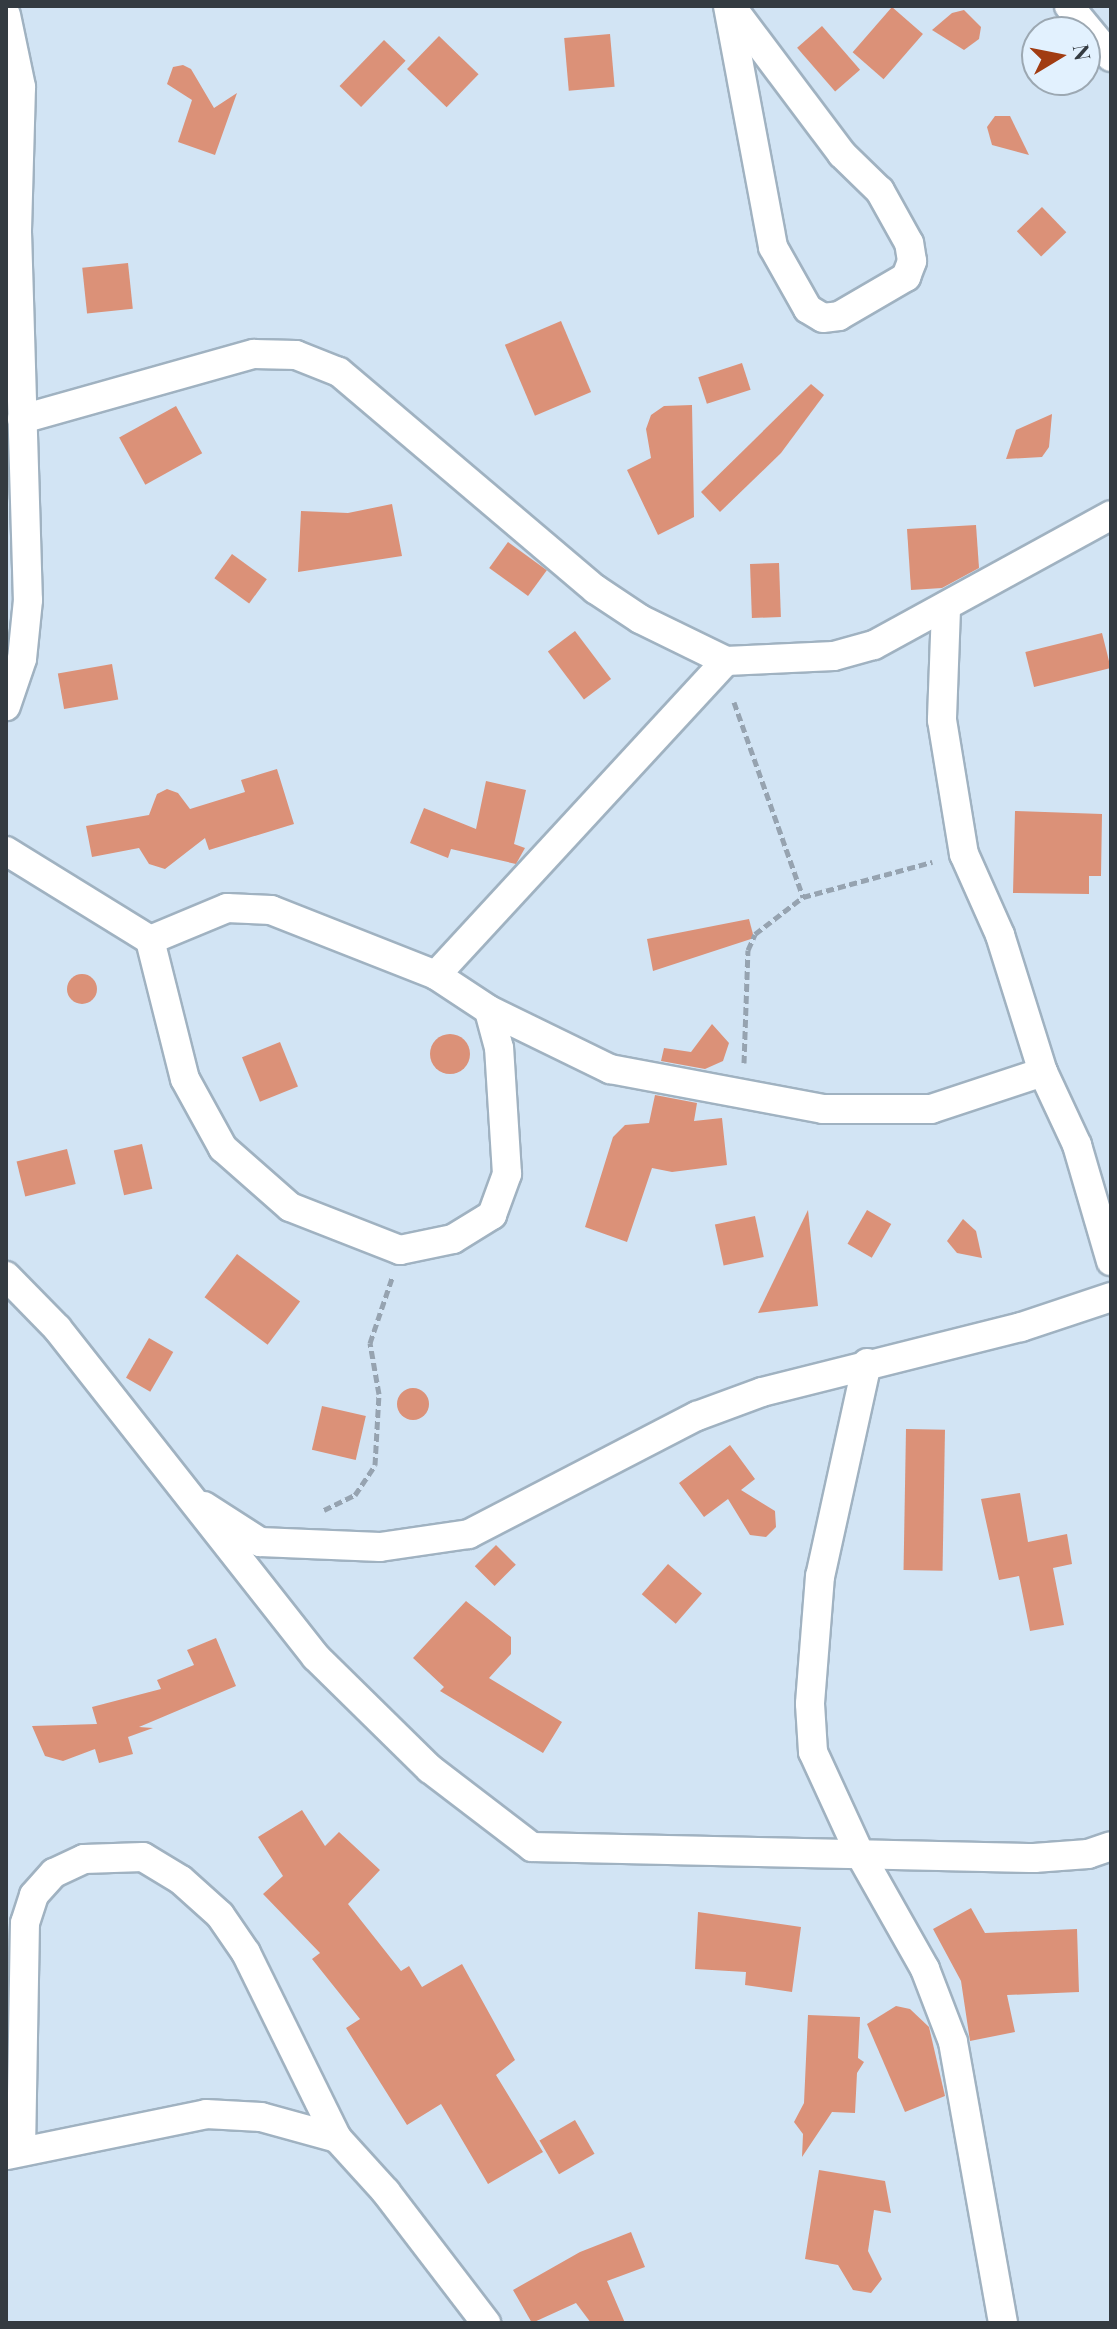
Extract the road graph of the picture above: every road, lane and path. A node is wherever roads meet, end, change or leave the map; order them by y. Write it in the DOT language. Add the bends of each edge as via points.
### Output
graph roads {
  1 [pos="730,6"];
  2 [pos="1069,6"];
  3 [pos="6,15"];
  4 [pos="1111,57"];
  5 [pos="22,419"];
  6 [pos="1111,515"];
  7 [pos="946,609"];
  8 [pos="726,661"];
  9 [pos="6,706"];
  10 [pos="6,851"];
  11 [pos="964,854"];
  12 [pos="803,897"];
  13 [pos="150,940"];
  14 [pos="436,975"];
  15 [pos="489,1010"];
  16 [pos="1043,1072"];
  17 [pos="742,1096"];
  18 [pos="400,1250"];
  19 [pos="1111,1261"];
  20 [pos="6,1276"];
  21 [pos="1111,1297"];
  22 [pos="867,1363"];
  23 [pos="194,1499"];
  24 [pos="314,1515"];
  25 [pos="1111,1846"];
  26 [pos="860,1854"];
  27 [pos="337,2138"];
  28 [pos="14,2153"];
  29 [pos="486,2323"];
  30 [pos="1003,2323"];
  1 -- 1 [label="street" via="842,154 880,191 909,243 912,261 906,277 839,316 823,318 808,309 773,247"];
  2 -- 4 [label="street"];
  3 -- 5 [label="street" via="21,87 17,232"];
  5 -- 8 [label="street" via="254,354 296,355 339,372 595,589 640,619"];
  5 -- 9 [label="street" via="28,600 22,659"];
  6 -- 7 [label="street"];
  7 -- 8 [label="street" via="904,633 834,656"];
  7 -- 11 [label="street" via="942,720"];
  8 -- 12 [label="path" via="738,722"];
  8 -- 14 [label="street"];
  10 -- 13 [label="street"];
  11 -- 12 [label="path"];
  11 -- 16 [label="street" via="1005,948"];
  12 -- 17 [label="path" via="755,934 748,950"];
  13 -- 14 [label="street" via="227,908 271,910"];
  13 -- 18 [label="street" via="172,1041 223,1148 290,1207"];
  14 -- 15 [label="street"];
  15 -- 17 [label="street" via="610,1069"];
  15 -- 18 [label="street" via="499,1048 507,1174 492,1215 453,1239"];
  16 -- 17 [label="street" via="931,1109 823,1109 789,1099"];
  16 -- 19 [label="street" via="1077,1145"];
  18 -- 24 [label="path" via="370,1343 379,1394 375,1465 355,1495"];
  20 -- 23 [label="street" via="57,1328"];
  21 -- 22 [label="street" via="1021,1327"];
  22 -- 23 [label="street" via="697,1416 469,1534 380,1547 260,1542"];
  22 -- 26 [label="street" via="820,1576 810,1704 813,1752"];
  23 -- 26 [label="street" via="236,1561 316,1657 430,1769 532,1847"];
  25 -- 26 [label="street" via="1088,1854 1034,1858"];
  26 -- 30 [label="street" via="925,1969 953,2042"];
  27 -- 28 [label="street" via="261,2117 206,2114"];
  27 -- 28 [label="street" via="246,1953 220,1915 181,1880 143,1857 84,1859 54,1873 34,1895 25,1923"];
  27 -- 29 [label="street" via="386,2192"];
}
